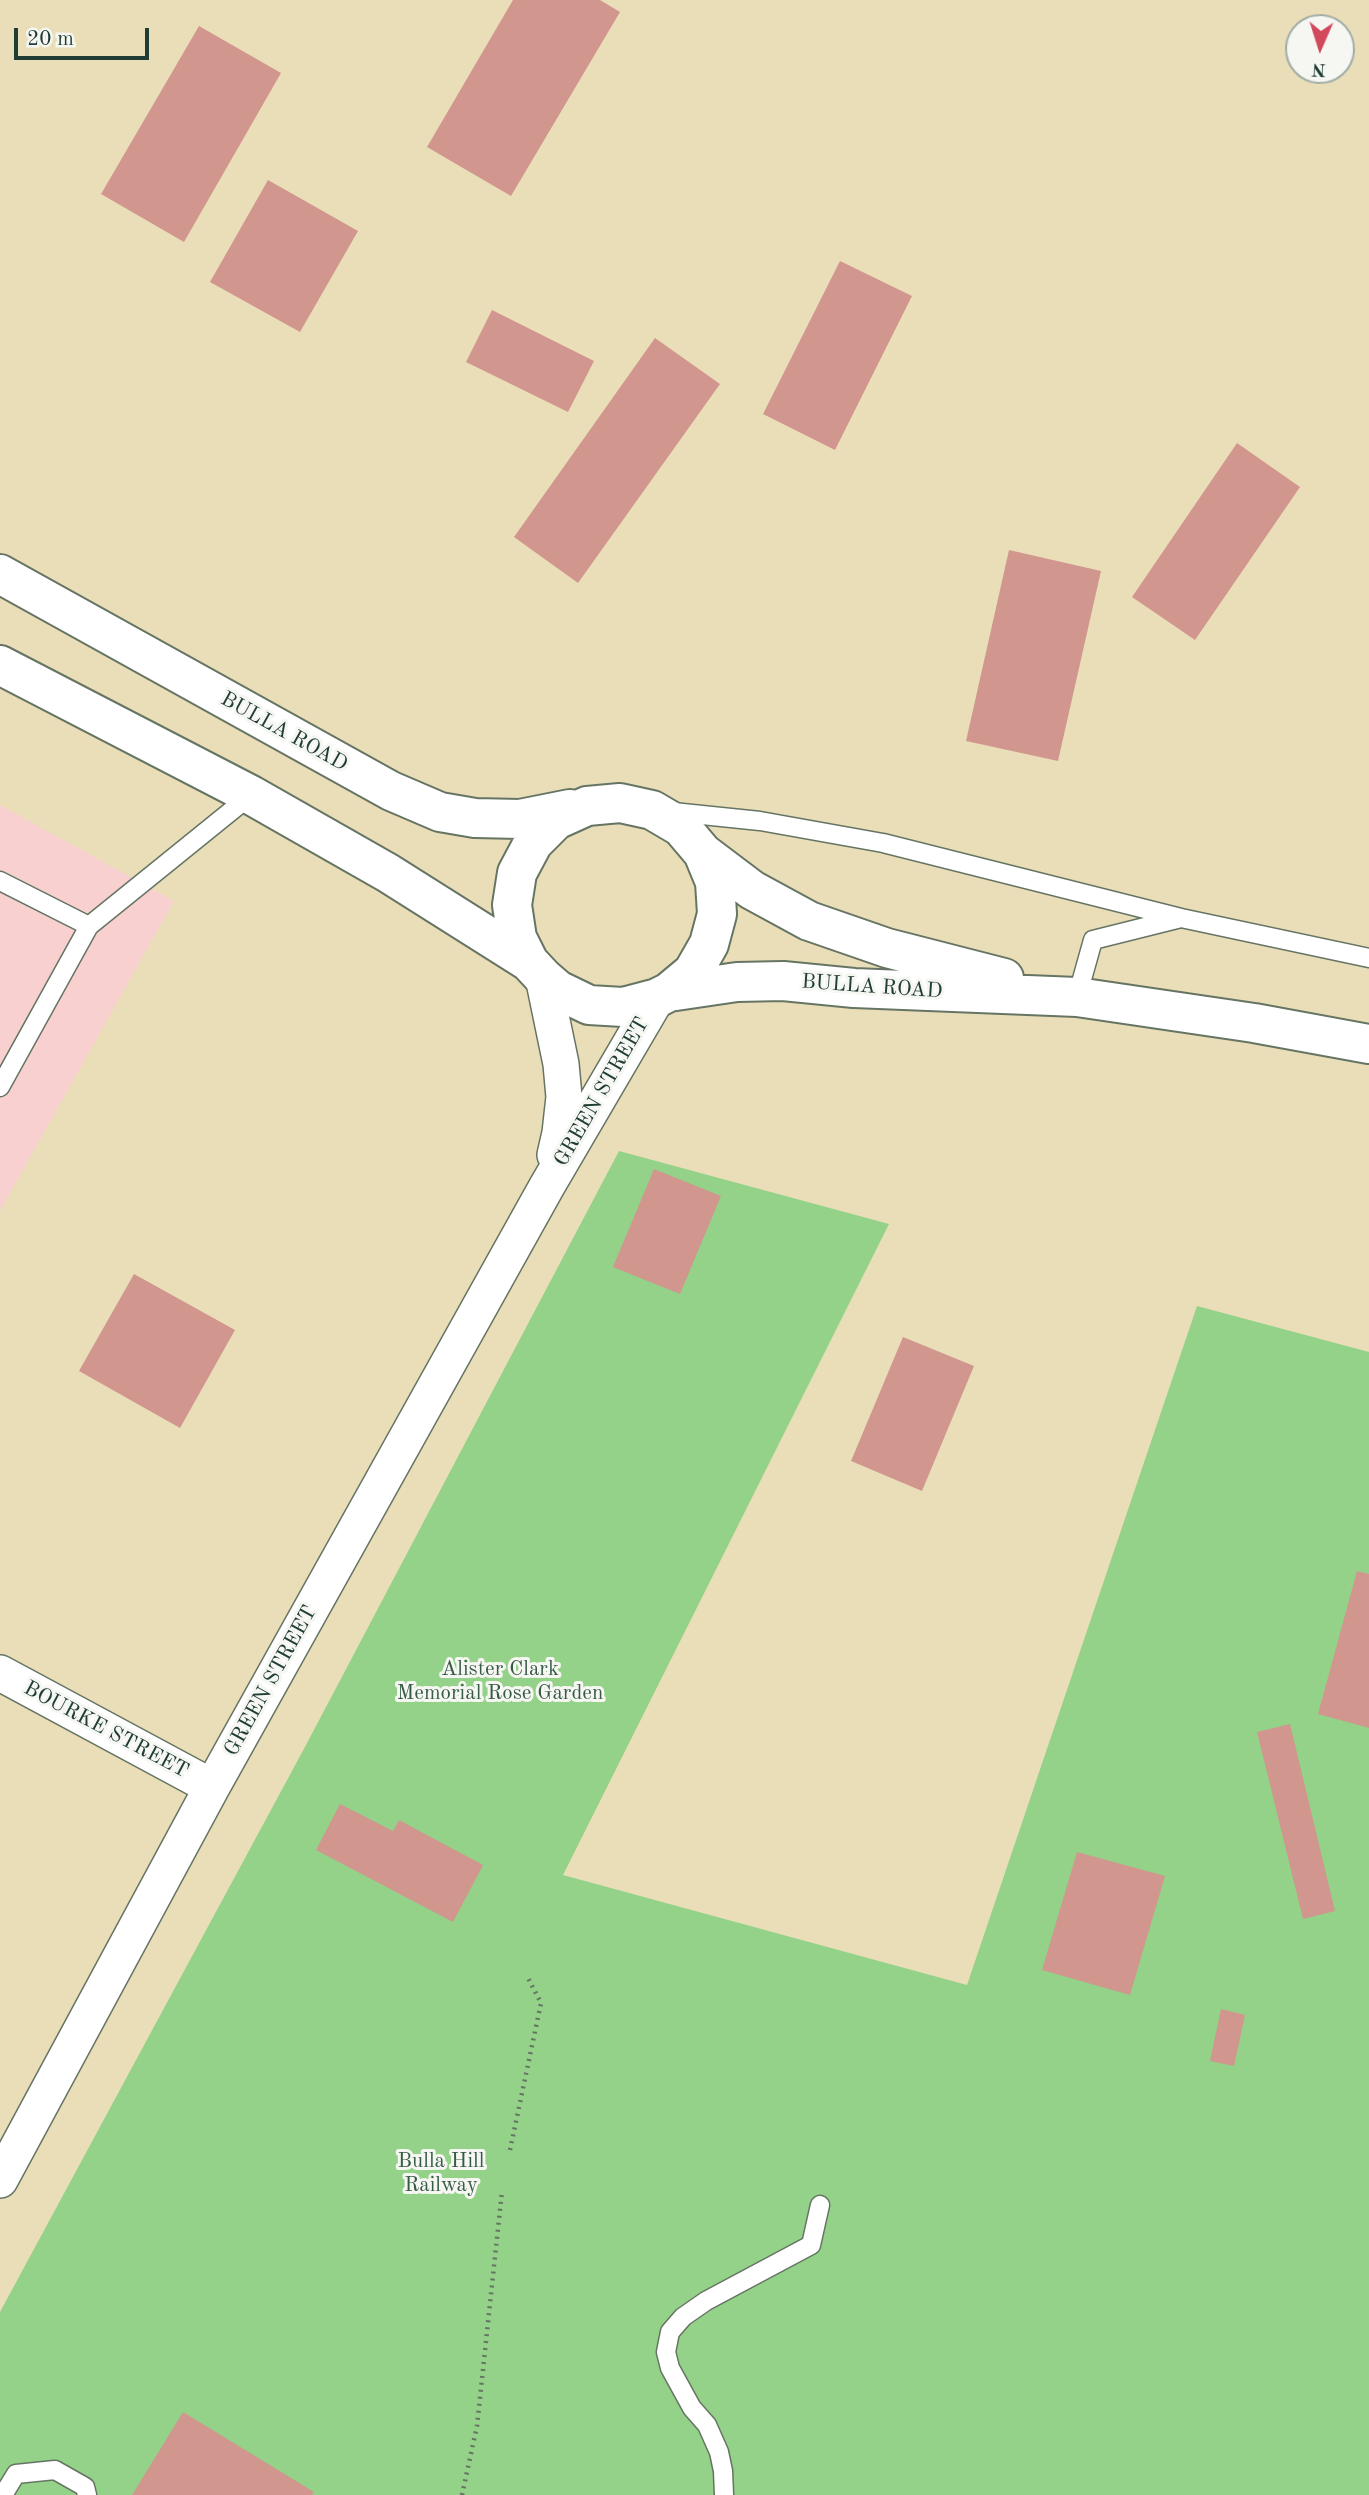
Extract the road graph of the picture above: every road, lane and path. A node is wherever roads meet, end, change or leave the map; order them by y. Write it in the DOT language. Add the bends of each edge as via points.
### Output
graph roads {
  1 [pos="0,574"];
  2 [pos="0,664"];
  3 [pos="251,795"];
  4 [pos="587,806"];
  5 [pos="652,810"];
  6 [pos="703,853"];
  7 [pos="0,881"];
  8 [pos="1181,918"];
  9 [pos="89,926"];
  10 [pos="1369,958"];
  11 [pos="536,970"];
  12 [pos="663,995"];
  13 [pos="1077,997"];
  14 [pos="1369,1044"];
  15 [pos="0,1087"];
  16 [pos="547,1186"];
  17 [pos="0,1672"];
  18 [pos="212,1787"];
  19 [pos="528,1978"];
  20 [pos="510,2150"];
  21 [pos="0,2180"];
  22 [pos="502,2191"];
  23 [pos="820,2205"];
  24 [pos="3,2495"];
  25 [pos="87,2495"];
  26 [pos="462,2495"];
  27 [pos="724,2495"];
  1 -- 4 [label="main road, BULLA ROAD" via="391,791 440,812 520,819"];
  2 -- 3 [label="main road"];
  3 -- 9 [label="lane"];
  3 -- 11 [label="main road" via="388,873"];
  4 -- 5 [label="main road" via="620,803"];
  4 -- 11 [label="main road" via="556,820 533,843 517,873 512,905 517,938"];
  5 -- 6 [label="main road" via="681,827"];
  5 -- 8 [label="lane" via="760,821 883,843"];
  6 -- 12 [label="main road" via="715,882 717,914 709,944 693,972"];
  6 -- 13 [label="main road, BULLA ROAD" via="752,890 809,921 887,948"];
  7 -- 9 [label="lane"];
  8 -- 10 [label="lane"];
  8 -- 13 [label="lane" via="1093,940"];
  9 -- 15 [label="lane"];
  11 -- 12 [label="main road" via="558,990 589,1004 623,1007"];
  11 -- 16 [label="street, GREEN STREET" via="561,1064 564,1097"];
  12 -- 13 [label="main road, BULLA ROAD" via="737,982 783,981"];
  12 -- 16 [label="street, GREEN STREET"];
  13 -- 14 [label="main road, BULLA ROAD"];
  16 -- 18 [label="street, GREEN STREET"];
  17 -- 18 [label="street, BOURKE STREET"];
  18 -- 21 [label="street, GREEN STREET"];
  19 -- 20 [label="path" via="541,2003"];
  22 -- 26 [label="path" via="477,2426"];
  23 -- 27 [label="lane" via="811,2245 706,2301 670,2332 666,2352 670,2368 719,2452"];
  24 -- 25 [label="lane" via="16,2474 55,2470 85,2487"];
}
